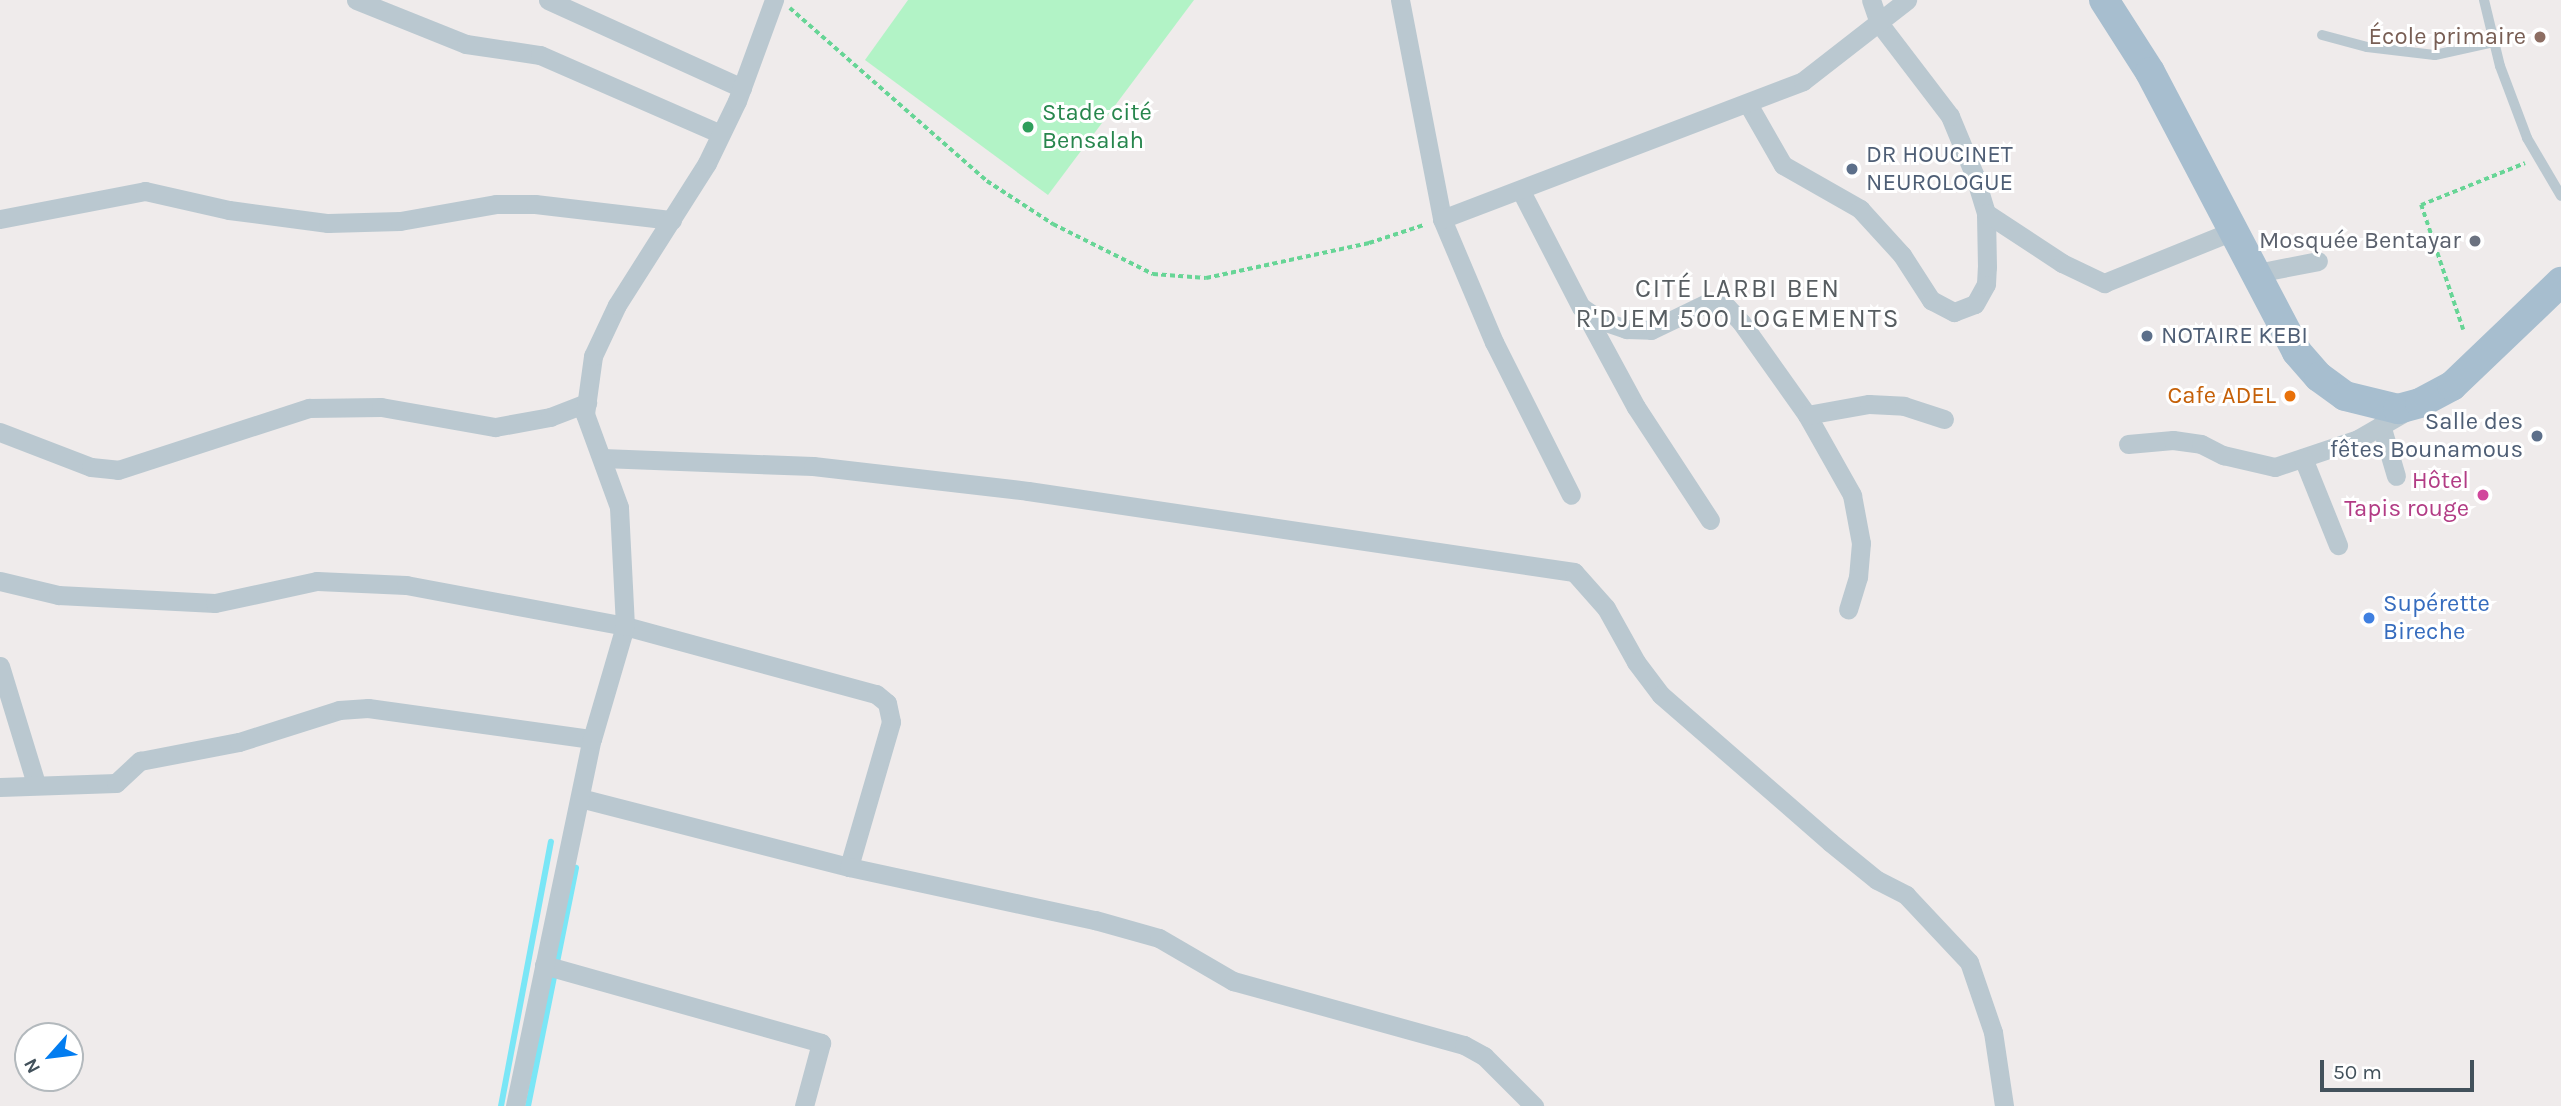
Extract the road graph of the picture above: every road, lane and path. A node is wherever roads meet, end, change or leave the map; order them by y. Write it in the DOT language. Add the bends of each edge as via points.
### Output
graph roads {
  1 [pos="356,0"];
  2 [pos="548,0"];
  3 [pos="774,0"];
  4 [pos="780,0"];
  5 [pos="1400,0"];
  6 [pos="1871,0"];
  7 [pos="1907,0"];
  8 [pos="2104,0"];
  9 [pos="2484,0"];
  10 [pos="1879,23"];
  11 [pos="2322,35"];
  12 [pos="2494,42"];
  13 [pos="742,88"];
  14 [pos="1748,104"];
  15 [pos="722,134"];
  16 [pos="2537,159"];
  17 [pos="1521,191"];
  18 [pos="2561,196"];
  19 [pos="1986,214"];
  20 [pos="0,219"];
  21 [pos="1442,219"];
  22 [pos="672,220"];
  23 [pos="2233,231"];
  24 [pos="2318,261"];
  25 [pos="2257,273"];
  26 [pos="2561,282"];
  27 [pos="1581,307"];
  28 [pos="2463,330"];
  29 [pos="587,402"];
  30 [pos="2420,403"];
  31 [pos="1807,415"];
  32 [pos="1944,419"];
  33 [pos="2381,425"];
  34 [pos="0,432"];
  35 [pos="2128,444"];
  36 [pos="602,458"];
  37 [pos="2303,458"];
  38 [pos="2396,476"];
  39 [pos="1571,495"];
  40 [pos="1710,520"];
  41 [pos="2338,545"];
  42 [pos="0,581"];
  43 [pos="1848,610"];
  44 [pos="625,626"];
  45 [pos="0,666"];
  46 [pos="592,739"];
  47 [pos="36,784"];
  48 [pos="0,787"];
  49 [pos="580,798"];
  50 [pos="849,867"];
  51 [pos="544,965"];
  52 [pos="515,1106"];
  53 [pos="804,1106"];
  54 [pos="1534,1106"];
  55 [pos="2004,1106"];
  1 -- 15 [label="street" via="466,44 540,55"];
  2 -- 13 [label="street"];
  3 -- 13 [label="street"];
  4 -- 21 [label="path" via="988,181 1053,224 1153,274 1206,278 1369,243"];
  5 -- 21 [label="street"];
  6 -- 10 [label="street"];
  7 -- 10 [label="street"];
  8 -- 23 [label="main road" via="2150,72"];
  9 -- 12 [label="lane"];
  10 -- 14 [label="street" via="1803,81"];
  10 -- 19 [label="street" via="1950,116"];
  11 -- 12 [label="lane" via="2367,47 2434,55"];
  12 -- 16 [label="lane"];
  13 -- 15 [label="street"];
  14 -- 17 [label="street" via="1577,164"];
  14 -- 19 [label="street" via="1783,165 1860,209 1902,255 1930,300 1942,309 1965,310 1982,296 1987,267"];
  15 -- 22 [label="street"];
  16 -- 18 [label="lane"];
  16 -- 28 [label="path" via="2421,205"];
  17 -- 21 [label="street"];
  17 -- 27 [label="street"];
  19 -- 23 [label="street" via="2062,263 2104,283"];
  20 -- 22 [label="street" via="145,191 229,210 328,223 400,221 465,207 522,204"];
  21 -- 39 [label="street" via="1494,342"];
  22 -- 29 [label="street" via="600,333"];
  23 -- 25 [label="main road"];
  24 -- 25 [label="street"];
  25 -- 30 [label="main road" via="2297,352 2319,377 2345,396 2371,406 2398,409"];
  26 -- 30 [label="main road" via="2452,386"];
  27 -- 31 [label="street" via="1626,329 1651,330 1707,303 1727,307"];
  27 -- 40 [label="street" via="1636,407"];
  29 -- 34 [label="street" via="550,417 495,427 381,407 309,408 118,470 91,467"];
  29 -- 36 [label="street" via="587,428"];
  30 -- 33 [label="street"];
  31 -- 32 [label="street" via="1869,404 1904,406"];
  31 -- 43 [label="street" via="1841,471 1858,523 1858,577"];
  33 -- 37 [label="street"];
  33 -- 38 [label="street"];
  35 -- 37 [label="street" via="2173,440 2201,444 2223,455 2275,467"];
  36 -- 44 [label="street" via="619,507"];
  36 -- 55 [label="street" via="813,466 1028,491 1574,572 1595,593 1661,695 1830,842 1877,880 1906,895 1969,962 1993,1032"];
  37 -- 41 [label="street"];
  42 -- 44 [label="street" via="58,595 215,603 317,581 406,585"];
  44 -- 46 [label="street"];
  44 -- 50 [label="street" via="876,694 887,703 891,722"];
  45 -- 47 [label="street"];
  46 -- 47 [label="street" via="368,708 339,710 239,742 140,761 116,783"];
  46 -- 49 [label="street"];
  47 -- 48 [label="street"];
  49 -- 50 [label="street"];
  49 -- 51 [label="street"];
  50 -- 54 [label="street" via="1159,938 1233,981 1464,1045 1484,1056"];
  51 -- 52 [label="street"];
  51 -- 53 [label="street" via="821,1043"];
}
